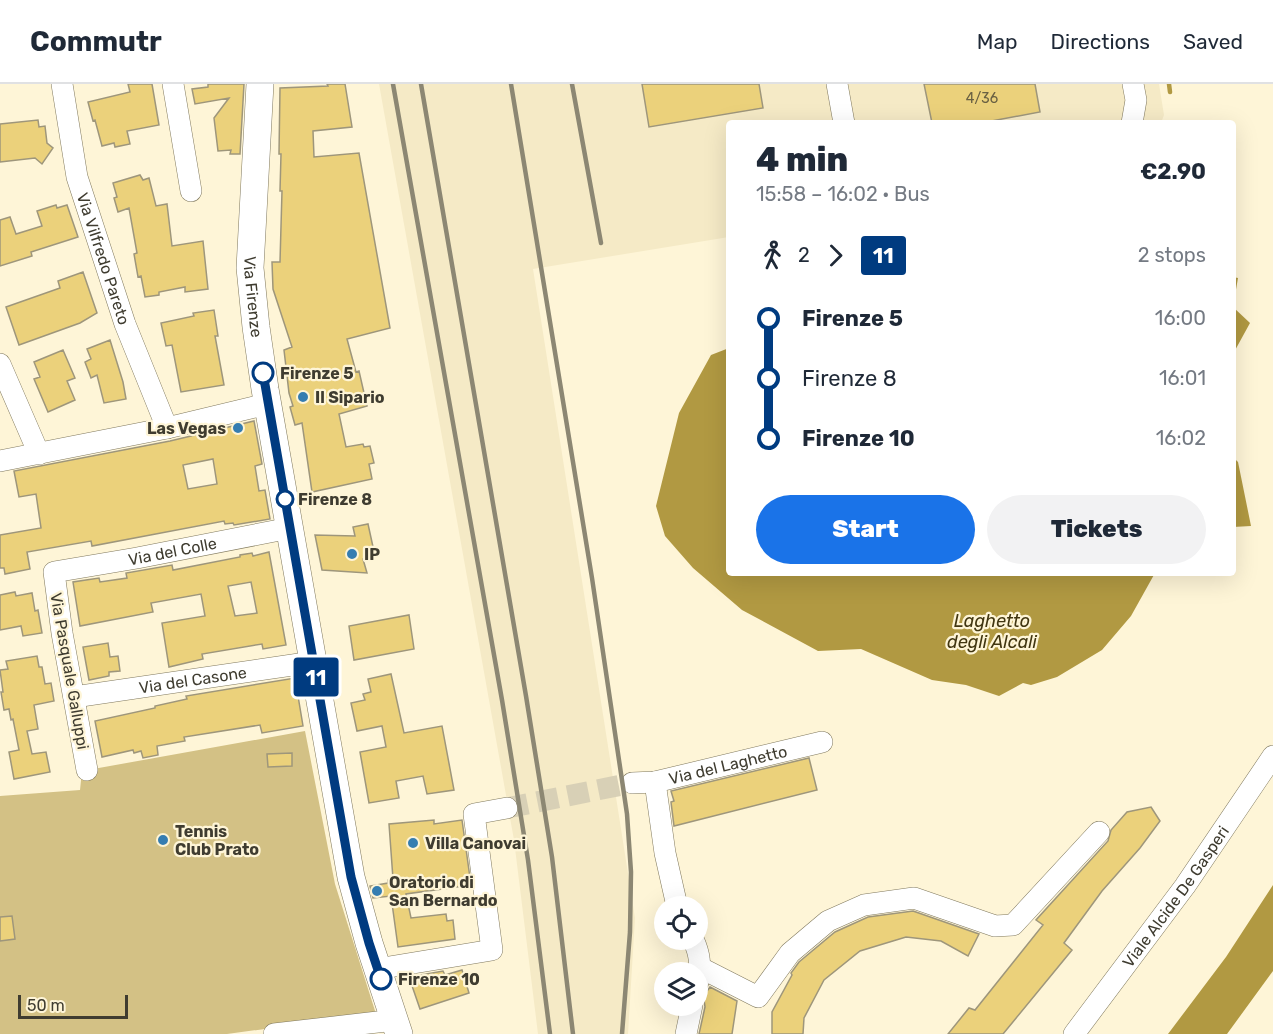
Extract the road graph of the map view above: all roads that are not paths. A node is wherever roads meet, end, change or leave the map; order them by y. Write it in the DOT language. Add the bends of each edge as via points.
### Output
graph roads {
  1 [pos="62,84"];
  2 [pos="173,84"];
  3 [pos="260,84"];
  4 [pos="837,84"];
  5 [pos="1133,84"];
  6 [pos="843,120"];
  7 [pos="1133,120"];
  8 [pos="191,191"];
  9 [pos="0,364"];
  10 [pos="267,404"];
  11 [pos="167,428"];
  12 [pos="39,454"];
  13 [pos="0,461"];
  14 [pos="290,528"];
  15 [pos="54,572"];
  16 [pos="313,662"];
  17 [pos="74,697"];
  18 [pos="822,742"];
  19 [pos="1273,756"];
  20 [pos="87,770"];
  21 [pos="655,782"];
  22 [pos="632,783"];
  23 [pos="507,808"];
  24 [pos="1099,832"];
  25 [pos="675,896"];
  26 [pos="377,969"];
  27 [pos="708,978"];
  28 [pos="690,1016"];
  29 [pos="397,1027"];
  30 [pos="274,1034"];
  31 [pos="686,1034"];
  32 [pos="1074,1034"];
  1 -- 11 [label="street, Via Vilfredo Pareto" via="76,177 125,324"];
  2 -- 8 [label="street"];
  3 -- 10 [label="main road, Via Firenze" via="250,268"];
  4 -- 6 [label="street"];
  5 -- 7 [label="street" via="1136,100"];
  9 -- 12 [label="street"];
  10 -- 11 [label="street"];
  10 -- 14 [label="main road, Via Firenze"];
  11 -- 12 [label="street"];
  12 -- 13 [label="street"];
  14 -- 15 [label="street, Via del Colle"];
  14 -- 16 [label="main road, Via Firenze"];
  15 -- 17 [label="street, Via Pasquale Galluppi"];
  16 -- 17 [label="street, Via del Casone"];
  16 -- 26 [label="main road, Via Firenze" via="351,877"];
  17 -- 20 [label="street, Via Pasquale Galluppi"];
  18 -- 21 [label="street, Via del Laghetto"];
  19 -- 32 [label="street, Viale Alcide De Gasperi" via="1185,886"];
  21 -- 22 [label="street, Via del Laghetto"];
  21 -- 25 [label="street"];
  23 -- 26 [label="street" via="474,814 492,950"];
  24 -- 27 [label="street" via="1013,925 995,926 914,898 864,905 828,921 790,953 758,997"];
  26 -- 29 [label="main road, Via Firenze"];
  28 -- 31 [label="street"];
  29 -- 30 [label="street"];
}
